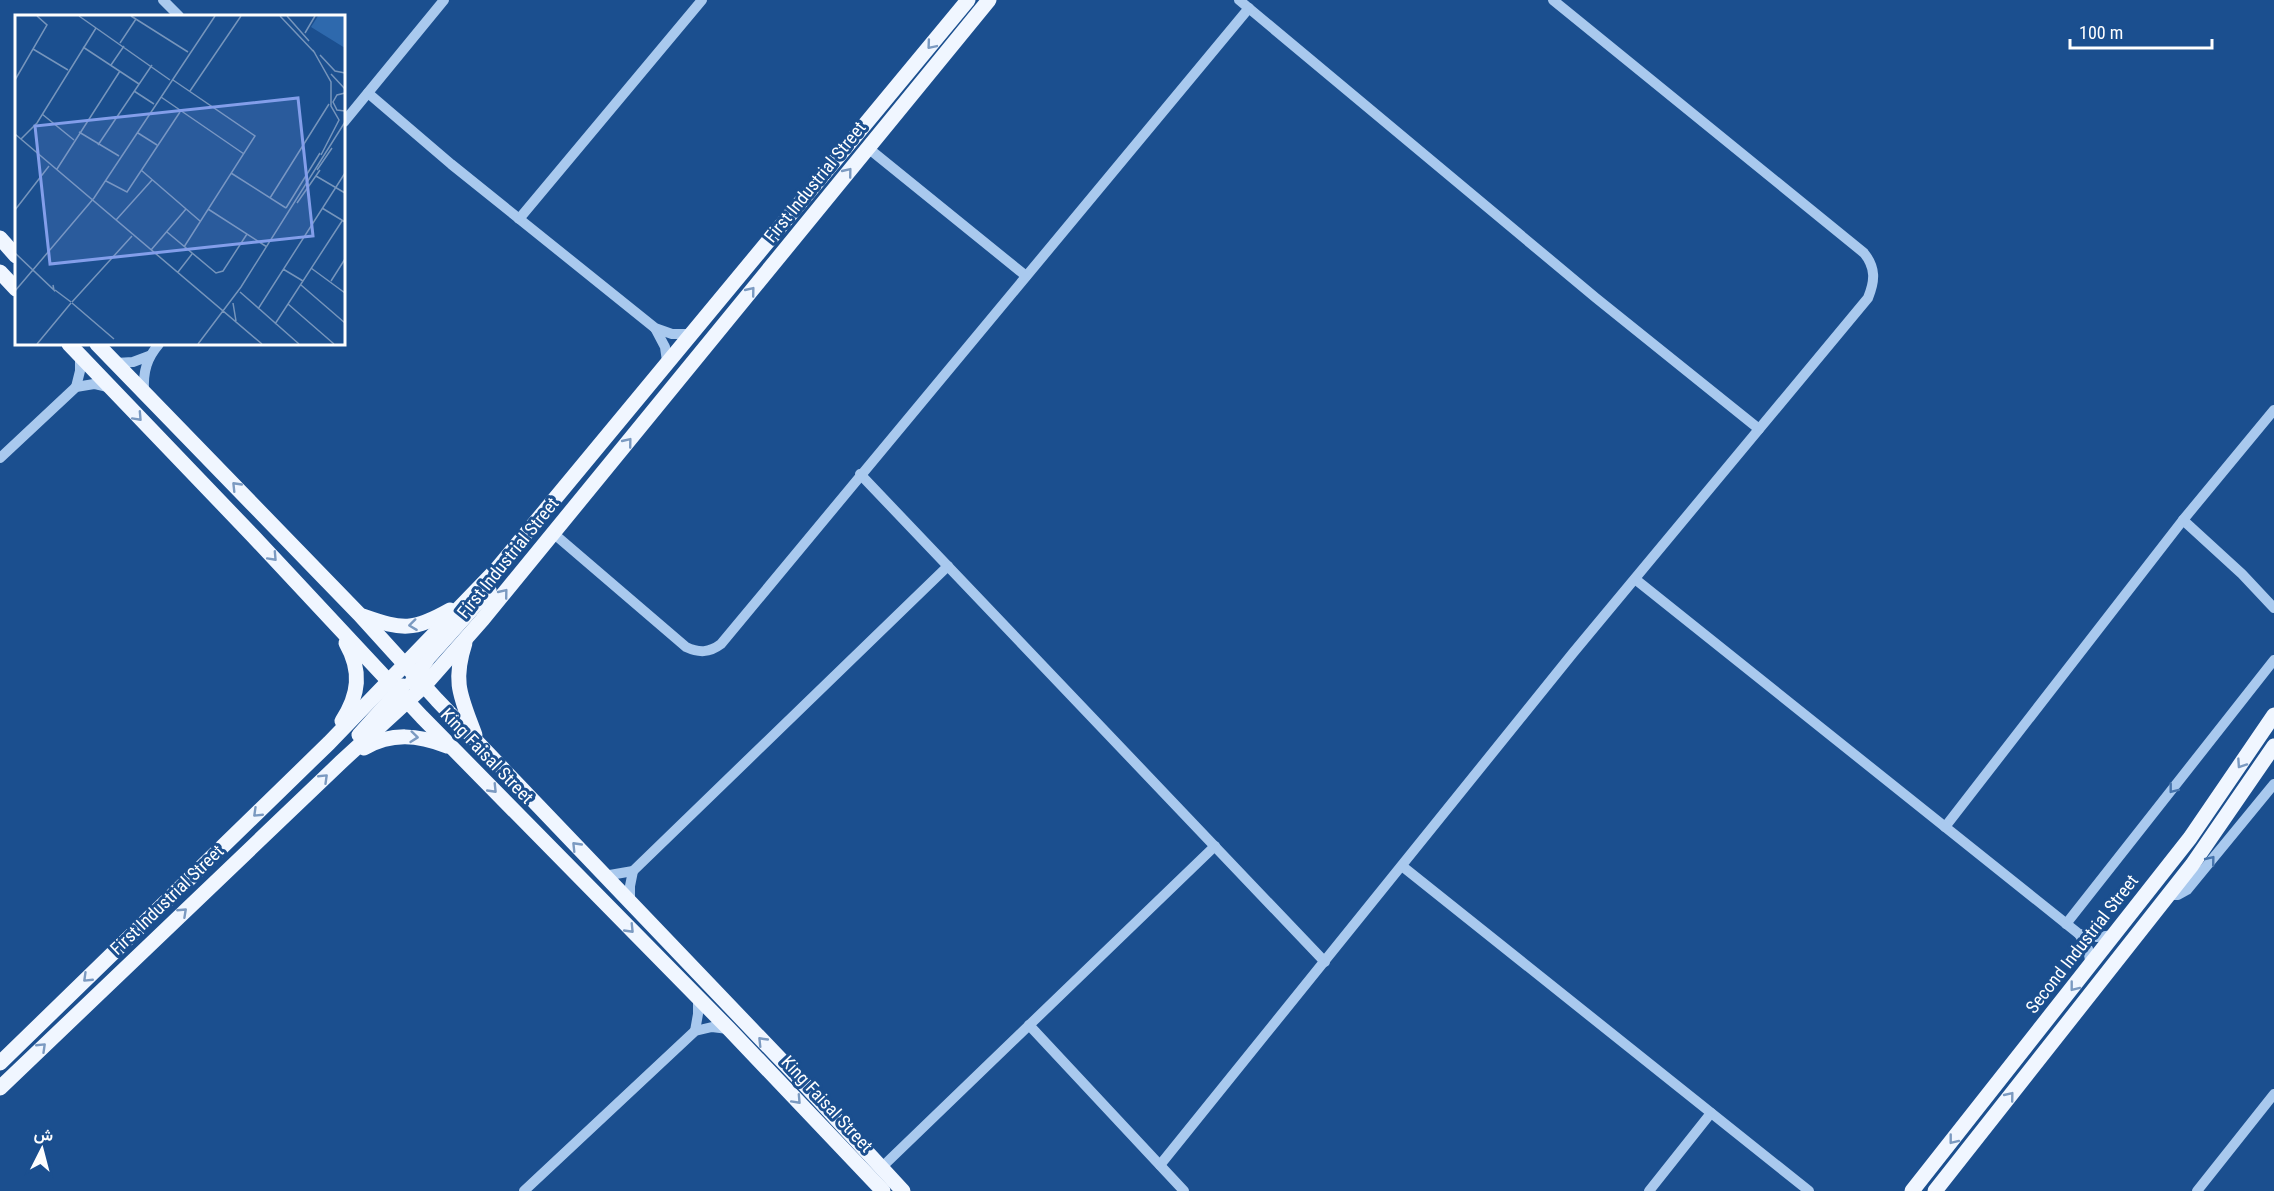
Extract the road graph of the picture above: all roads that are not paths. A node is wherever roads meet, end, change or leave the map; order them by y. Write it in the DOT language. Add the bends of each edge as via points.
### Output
graph roads {
  1 [pos="164,0"];
  2 [pos="444,0"];
  3 [pos="702,0"];
  4 [pos="968,0"];
  5 [pos="989,0"];
  6 [pos="1239,0"];
  7 [pos="1553,0"];
  8 [pos="1249,8"];
  9 [pos="178,15"];
  10 [pos="368,93"];
  11 [pos="345,121"];
  12 [pos="868,148"];
  13 [pos="519,219"];
  14 [pos="0,238"];
  15 [pos="15,255"];
  16 [pos="0,272"];
  17 [pos="1026,276"];
  18 [pos="15,288"];
  19 [pos="655,328"];
  20 [pos="690,334"];
  21 [pos="70,345"];
  22 [pos="99,345"];
  23 [pos="158,345"];
  24 [pos="80,355"];
  25 [pos="149,356"];
  26 [pos="667,361"];
  27 [pos="116,363"];
  28 [pos="76,387"];
  29 [pos="111,388"];
  30 [pos="144,391"];
  31 [pos="2274,410"];
  32 [pos="1760,429"];
  33 [pos="0,458"];
  34 [pos="860,474"];
  35 [pos="2183,520"];
  36 [pos="554,533"];
  37 [pos="948,566"];
  38 [pos="495,571"];
  39 [pos="1635,579"];
  40 [pos="464,602"];
  41 [pos="2274,608"];
  42 [pos="359,614"];
  43 [pos="332,620"];
  44 [pos="467,638"];
  45 [pos="2274,660"];
  46 [pos="415,675"];
  47 [pos="398,692"];
  48 [pos="2274,715"];
  49 [pos="329,743"];
  50 [pos="478,743"];
  51 [pos="2274,746"];
  52 [pos="452,748"];
  53 [pos="341,762"];
  54 [pos="2274,784"];
  55 [pos="1945,827"];
  56 [pos="1215,846"];
  57 [pos="1402,866"];
  58 [pos="633,871"];
  59 [pos="604,876"];
  60 [pos="2168,895"];
  61 [pos="630,903"];
  62 [pos="2066,924"];
  63 [pos="2079,934"];
  64 [pos="2115,934"];
  65 [pos="1325,962"];
  66 [pos="2091,966"];
  67 [pos="698,998"];
  68 [pos="1029,1025"];
  69 [pos="729,1029"];
  70 [pos="695,1031"];
  71 [pos="0,1063"];
  72 [pos="0,1088"];
  73 [pos="2274,1094"];
  74 [pos="1711,1113"];
  75 [pos="1160,1165"];
  76 [pos="881,1168"];
  77 [pos="524,1191"];
  78 [pos="883,1191"];
  79 [pos="903,1191"];
  80 [pos="1185,1191"];
  81 [pos="1649,1191"];
  82 [pos="1809,1191"];
  83 [pos="1912,1191"];
  84 [pos="1935,1191"];
  85 [pos="2197,1191"];
  1 -- 9 [label="street"];
  2 -- 10 [label="street"];
  3 -- 13 [label="street"];
  4 -- 20 [label="main road, First Industrial Street, one-way"];
  5 -- 12 [label="main road, First Industrial Street"];
  6 -- 8 [label="street"];
  7 -- 32 [label="street" via="1864,253 1872,265 1874,280 1868,298"];
  8 -- 17 [label="street"];
  8 -- 32 [label="street" via="1596,298"];
  10 -- 11 [label="street"];
  10 -- 13 [label="street"];
  12 -- 17 [label="street"];
  36 -- 12 [label="main road, First Industrial Street, one-way"];
  13 -- 19 [label="street"];
  14 -- 15 [label="main road"];
  16 -- 18 [label="main road"];
  17 -- 34 [label="street"];
  19 -- 20 [label="street" via="672,334"];
  19 -- 26 [label="street"];
  20 -- 26 [label="main road, First Industrial Street"];
  21 -- 24 [label="main road, King Faisal Street"];
  22 -- 27 [label="main road, King Faisal Street"];
  23 -- 25 [label="street"];
  24 -- 28 [label="street"];
  24 -- 29 [label="main road, King Faisal Street"];
  25 -- 27 [label="street"];
  25 -- 30 [label="street"];
  26 -- 38 [label="main road, First Industrial Street"];
  27 -- 30 [label="main road, King Faisal Street"];
  28 -- 29 [label="street" via="94,384"];
  28 -- 33 [label="street"];
  29 -- 43 [label="main road, King Faisal Street, one-way"];
  42 -- 30 [label="main road, King Faisal Street, one-way"];
  31 -- 35 [label="street"];
  32 -- 39 [label="street"];
  34 -- 36 [label="street" via="721,644 704,652 686,647"];
  34 -- 37 [label="street"];
  35 -- 41 [label="street"];
  35 -- 55 [label="street"];
  44 -- 36 [label="main road, First Industrial Street, one-way"];
  37 -- 56 [label="street"];
  37 -- 58 [label="street"];
  38 -- 40 [label="main road, First Industrial Street"];
  38 -- 46 [label="main road" via="488,591"];
  39 -- 55 [label="street"];
  39 -- 57 [label="street"];
  40 -- 42 [label="main road, one-way" via="430,622 408,627"];
  40 -- 46 [label="main road, First Industrial Street"];
  42 -- 46 [label="main road, King Faisal Street"];
  43 -- 47 [label="main road, King Faisal Street"];
  43 -- 49 [label="main road" via="353,656 358,685 350,709"];
  44 -- 46 [label="main road, First Industrial Street"];
  44 -- 50 [label="main road" via="458,682"];
  45 -- 62 [label="street, one-way"];
  46 -- 47 [label="main road"];
  46 -- 47 [label="main road, First Industrial Street"];
  46 -- 50 [label="main road, King Faisal Street"];
  47 -- 49 [label="main road, First Industrial Street"];
  47 -- 52 [label="main road, King Faisal Street"];
  47 -- 53 [label="main road" via="348,746"];
  48 -- 64 [label="main road, Second Industrial Street, one-way" via="2190,838"];
  49 -- 71 [label="main road, First Industrial Street, one-way"];
  59 -- 50 [label="main road, King Faisal Street, one-way"];
  51 -- 60 [label="main road"];
  53 -- 52 [label="main road, one-way" via="369,745 396,736 422,738"];
  52 -- 67 [label="main road, King Faisal Street, one-way"];
  72 -- 53 [label="main road, First Industrial Street, one-way"];
  60 -- 54 [label="street, one-way" via="2187,890"];
  55 -- 62 [label="street"];
  56 -- 65 [label="street"];
  56 -- 68 [label="street"];
  57 -- 65 [label="street"];
  57 -- 74 [label="street"];
  58 -- 59 [label="street"];
  58 -- 61 [label="street"];
  59 -- 61 [label="main road, King Faisal Street"];
  84 -- 60 [label="main road, one-way"];
  76 -- 61 [label="main road, King Faisal Street, one-way"];
  62 -- 63 [label="street"];
  63 -- 64 [label="street"];
  63 -- 66 [label="street" via="2088,949"];
  64 -- 66 [label="main road, Second Industrial Street"];
  65 -- 75 [label="street"];
  66 -- 83 [label="main road, Second Industrial Street, one-way"];
  67 -- 69 [label="main road, King Faisal Street"];
  67 -- 70 [label="street"];
  68 -- 75 [label="street"];
  68 -- 76 [label="street"];
  69 -- 70 [label="street"];
  69 -- 78 [label="main road, King Faisal Street, one-way"];
  70 -- 77 [label="street"];
  73 -- 85 [label="street"];
  74 -- 81 [label="street"];
  74 -- 82 [label="street"];
  75 -- 80 [label="street"];
  76 -- 79 [label="main road, King Faisal Street"];
}
